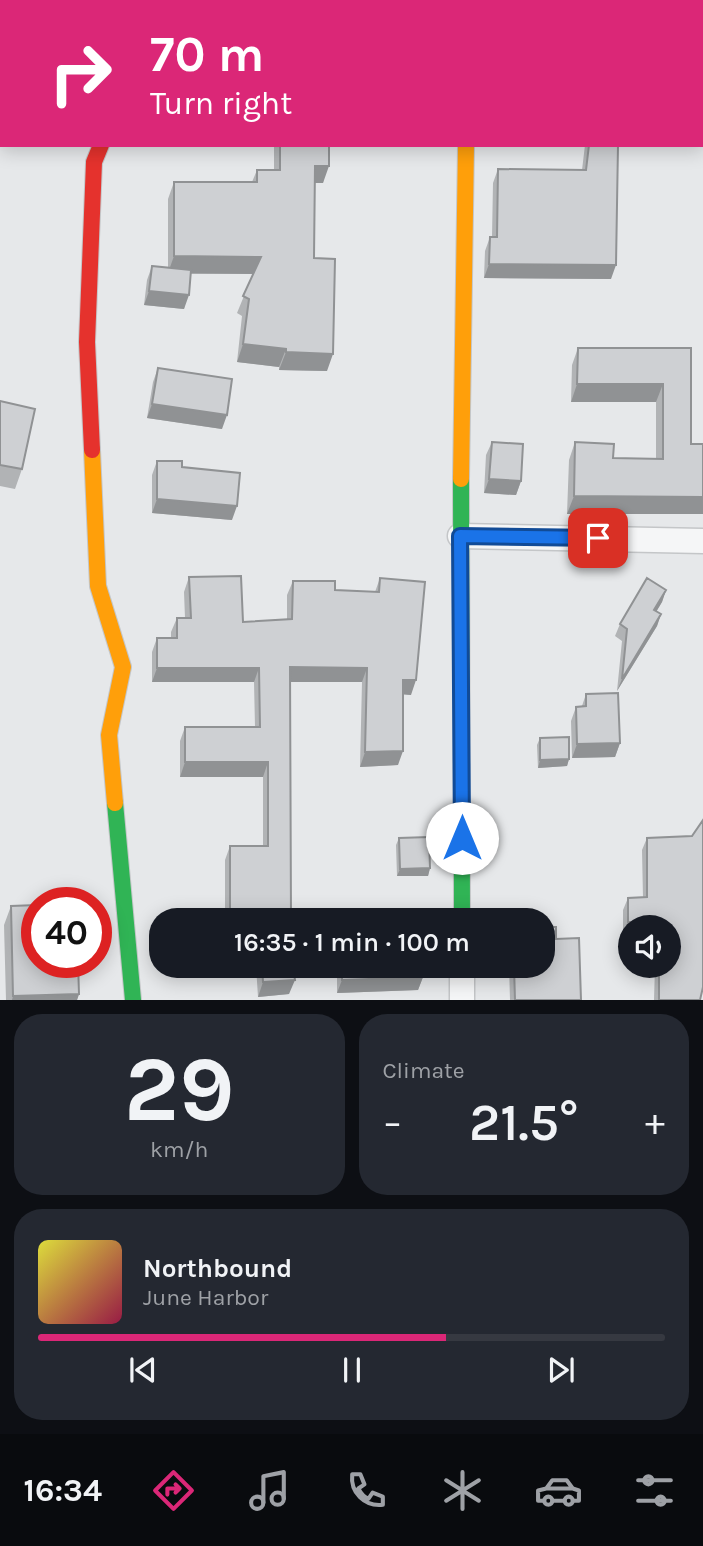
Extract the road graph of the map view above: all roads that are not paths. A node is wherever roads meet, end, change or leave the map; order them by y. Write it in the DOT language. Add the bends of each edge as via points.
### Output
graph roads {
  1 [pos="100,147"];
  2 [pos="466,147"];
  3 [pos="460,536"];
  4 [pos="703,541"];
  5 [pos="462,908"];
  6 [pos="462,978"];
  7 [pos="133,1000"];
  8 [pos="462,1000"];
  1 -- 7 [label="street" via="94,162 87,342 98,586 123,667 109,735"];
  2 -- 3 [label="street"];
  3 -- 4 [label="street"];
  3 -- 5 [label="street"];
  6 -- 8 [label="street"];
}
